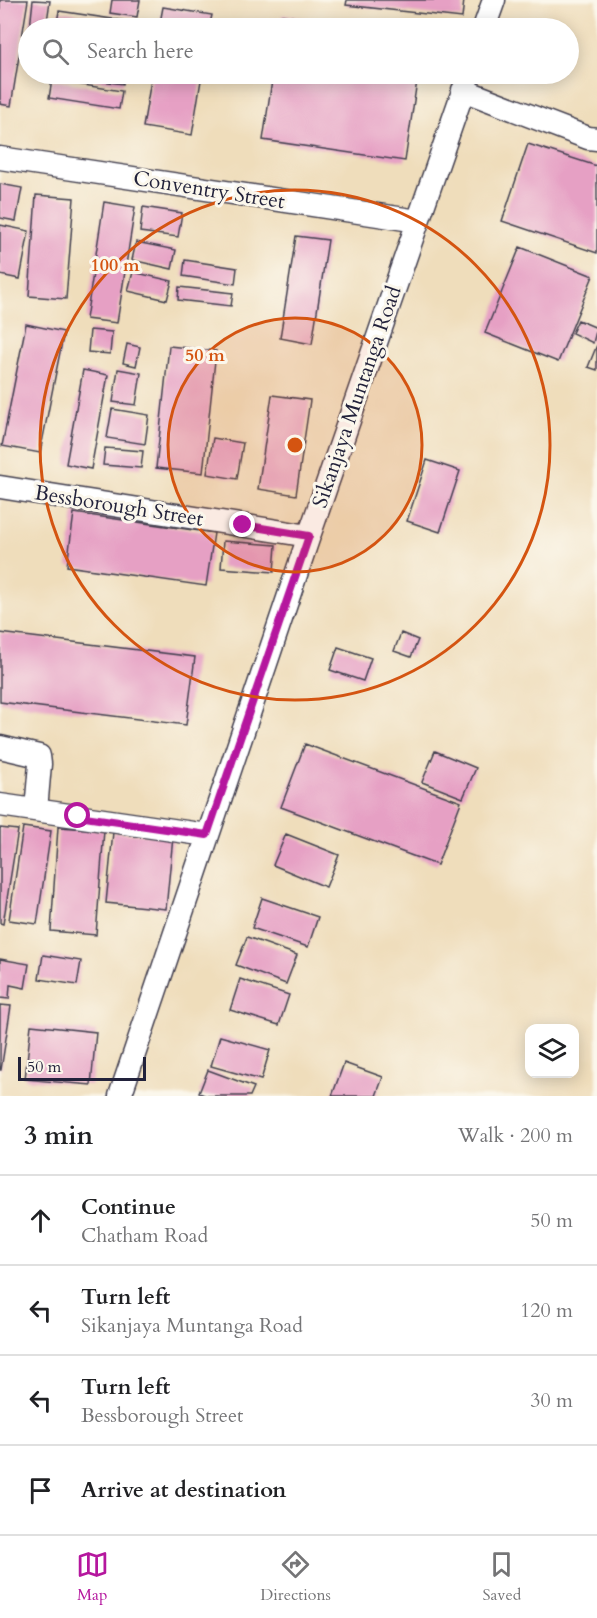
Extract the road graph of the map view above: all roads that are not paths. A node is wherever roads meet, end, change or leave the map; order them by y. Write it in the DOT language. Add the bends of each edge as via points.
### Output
graph roads {
  1 [pos="494,0"];
  2 [pos="488,18"];
  3 [pos="465,84"];
  4 [pos="470,84"];
  5 [pos="597,139"];
  6 [pos="0,158"];
  7 [pos="418,221"];
  8 [pos="0,487"];
  9 [pos="309,536"];
  10 [pos="0,747"];
  11 [pos="0,805"];
  12 [pos="36,810"];
  13 [pos="207,835"];
  14 [pos="120,1096"];
  1 -- 2 [label="street"];
  3 -- 7 [label="street, Sikanjaya Muntanga Road"];
  4 -- 5 [label="street"];
  6 -- 7 [label="street, Conventry Street"];
  7 -- 9 [label="street, Sikanjaya Muntanga Road"];
  8 -- 9 [label="street, Bessborough Street"];
  9 -- 13 [label="street, Sikanjaya Muntanga Road"];
  10 -- 12 [label="street" via="39,756"];
  11 -- 12 [label="street"];
  12 -- 13 [label="street"];
  13 -- 14 [label="street, Sikanjaya Muntanga Road"];
}
